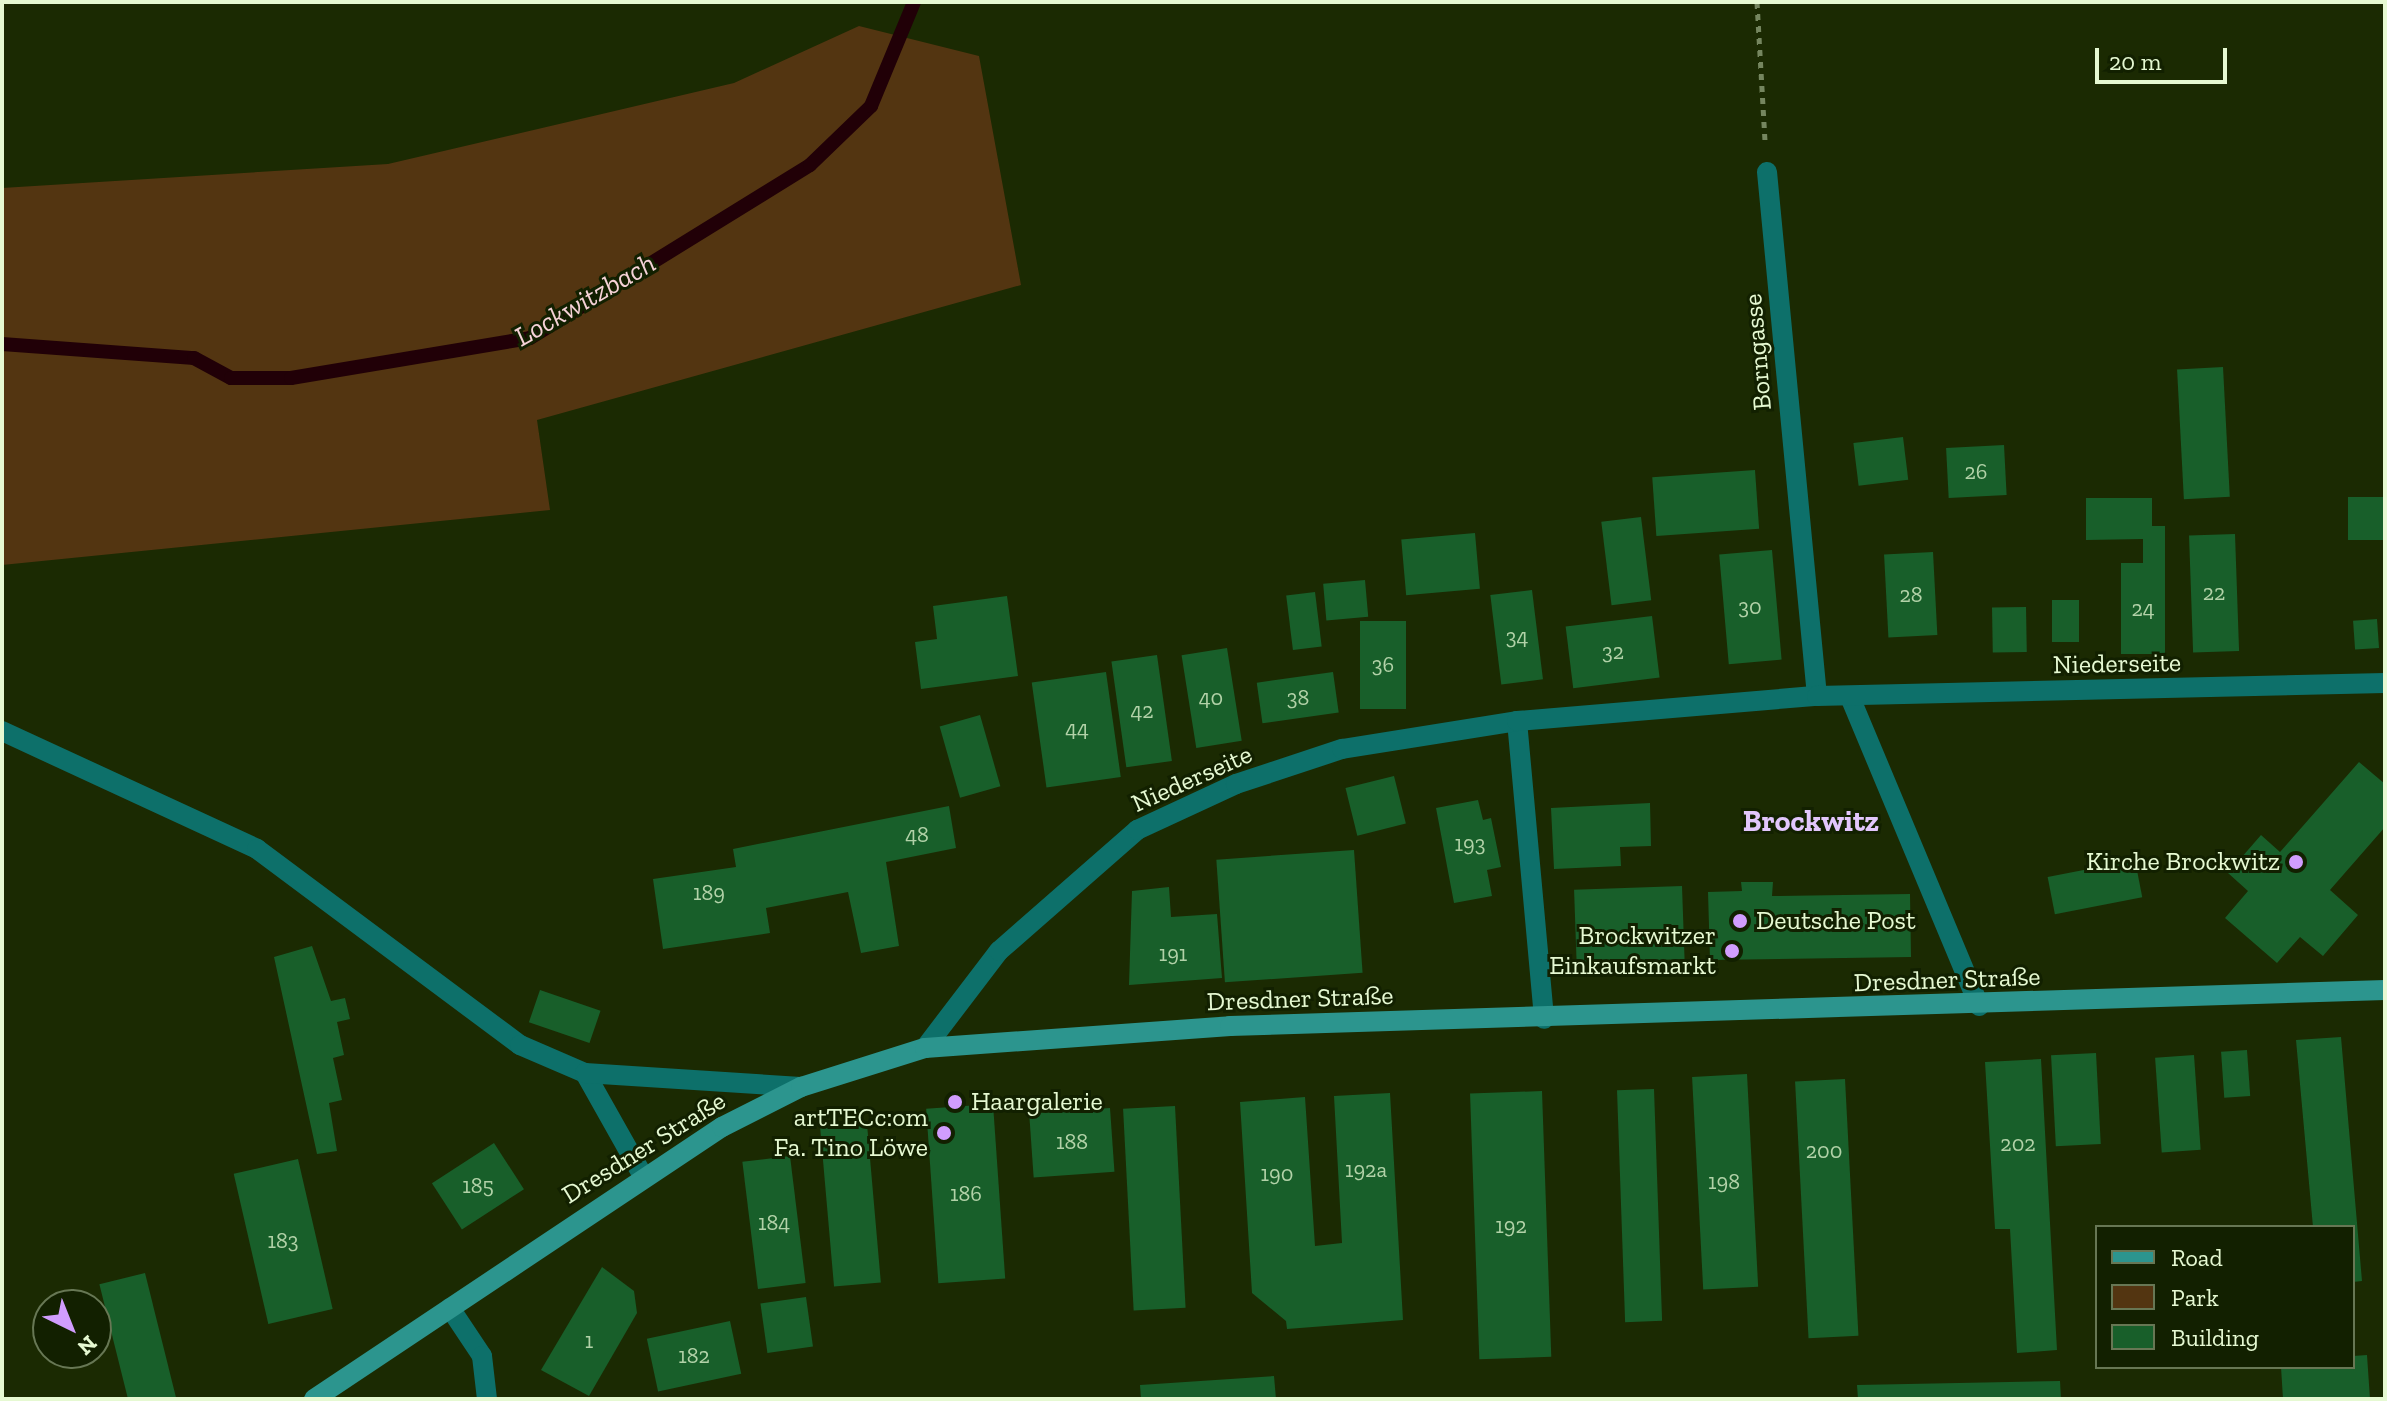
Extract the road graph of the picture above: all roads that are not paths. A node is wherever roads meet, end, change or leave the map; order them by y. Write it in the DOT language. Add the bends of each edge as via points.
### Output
graph roads {
  1 [pos="1767,172"];
  2 [pos="2385,683"];
  3 [pos="1817,696"];
  4 [pos="1850,697"];
  5 [pos="1517,721"];
  6 [pos="2,731"];
  7 [pos="2385,990"];
  8 [pos="1979,1006"];
  9 [pos="1544,1019"];
  10 [pos="925,1048"];
  11 [pos="585,1073"];
  12 [pos="801,1087"];
  13 [pos="643,1176"];
  14 [pos="450,1308"];
  15 [pos="314,1399"];
  16 [pos="487,1399"];
  1 -- 3 [label="street, Borngasse"];
  2 -- 4 [label="street, Niederseite"];
  3 -- 4 [label="street, Niederseite"];
  3 -- 5 [label="street, Niederseite"];
  4 -- 8 [label="street"];
  5 -- 9 [label="street"];
  5 -- 10 [label="street, Niederseite" via="1342,749 1236,784 1137,830 999,951"];
  6 -- 11 [label="street" via="257,849 520,1045"];
  7 -- 8 [label="main road, Dresdner Straße"];
  8 -- 9 [label="main road, Dresdner Straße"];
  9 -- 10 [label="main road, Dresdner Straße" via="1230,1026"];
  10 -- 12 [label="main road, Dresdner Straße"];
  11 -- 12 [label="street"];
  11 -- 13 [label="street"];
  12 -- 13 [label="main road, Dresdner Straße"];
  13 -- 14 [label="main road, Dresdner Straße"];
  14 -- 15 [label="main road, Dresdner Straße"];
  14 -- 16 [label="street" via="482,1356"];
}
